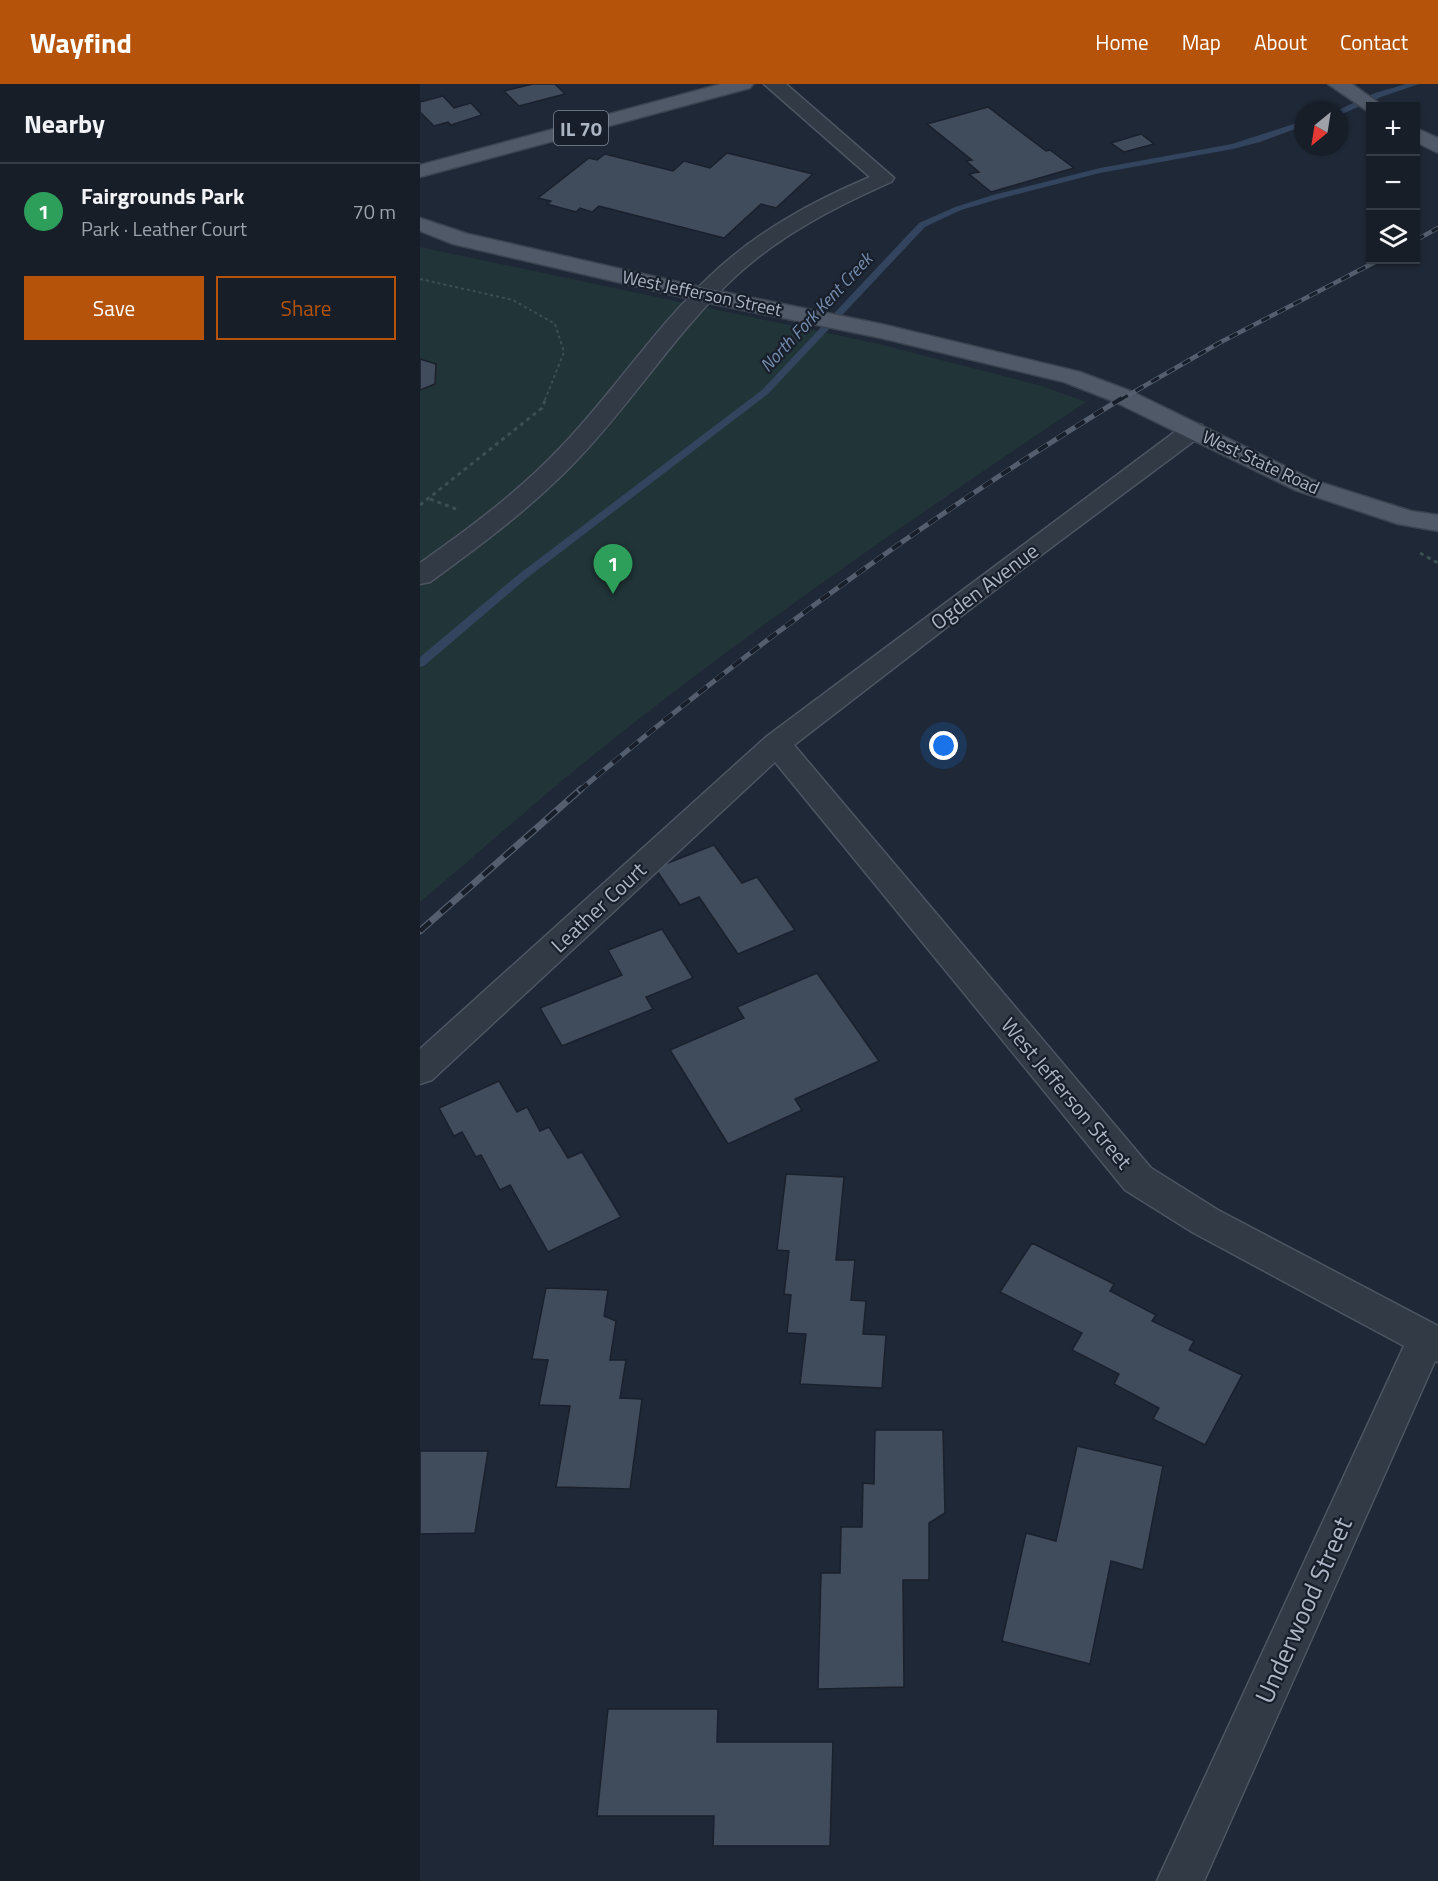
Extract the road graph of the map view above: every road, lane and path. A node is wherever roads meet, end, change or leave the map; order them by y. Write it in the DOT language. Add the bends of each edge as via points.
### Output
graph roads {
  1 [pos="743,84"];
  2 [pos="774,84"];
  3 [pos="1338,84"];
  4 [pos="1366,102"];
  5 [pos="1420,136"];
  6 [pos="1438,147"];
  7 [pos="420,171"];
  8 [pos="420,224"];
  9 [pos="420,279"];
  10 [pos="704,295"];
  11 [pos="1124,397"];
  12 [pos="1193,430"];
  13 [pos="420,505"];
  14 [pos="1438,523"];
  15 [pos="420,576"];
  16 [pos="776,744"];
  17 [pos="420,1070"];
  18 [pos="1432,1342"];
  19 [pos="1180,1881"];
  1 -- 7 [label="main road, IL 70"];
  2 -- 10 [label="street" via="885,178 823,205 779,232"];
  3 -- 4 [label="main road"];
  5 -- 6 [label="main road"];
  8 -- 10 [label="main road, West Jefferson Street" via="461,238"];
  9 -- 13 [label="path" via="513,300 555,324 564,352 542,408"];
  10 -- 11 [label="main road, West Jefferson Street" via="1053,372"];
  10 -- 15 [label="street" via="548,475 495,523"];
  11 -- 12 [label="main road, West State Road"];
  12 -- 14 [label="main road, West State Road" via="1304,485 1407,518"];
  12 -- 16 [label="street, Ogden Avenue"];
  16 -- 17 [label="street, Leather Court"];
  16 -- 18 [label="street, West Jefferson Street" via="1138,1179 1205,1221"];
  18 -- 19 [label="street, Underwood Street"];
}
